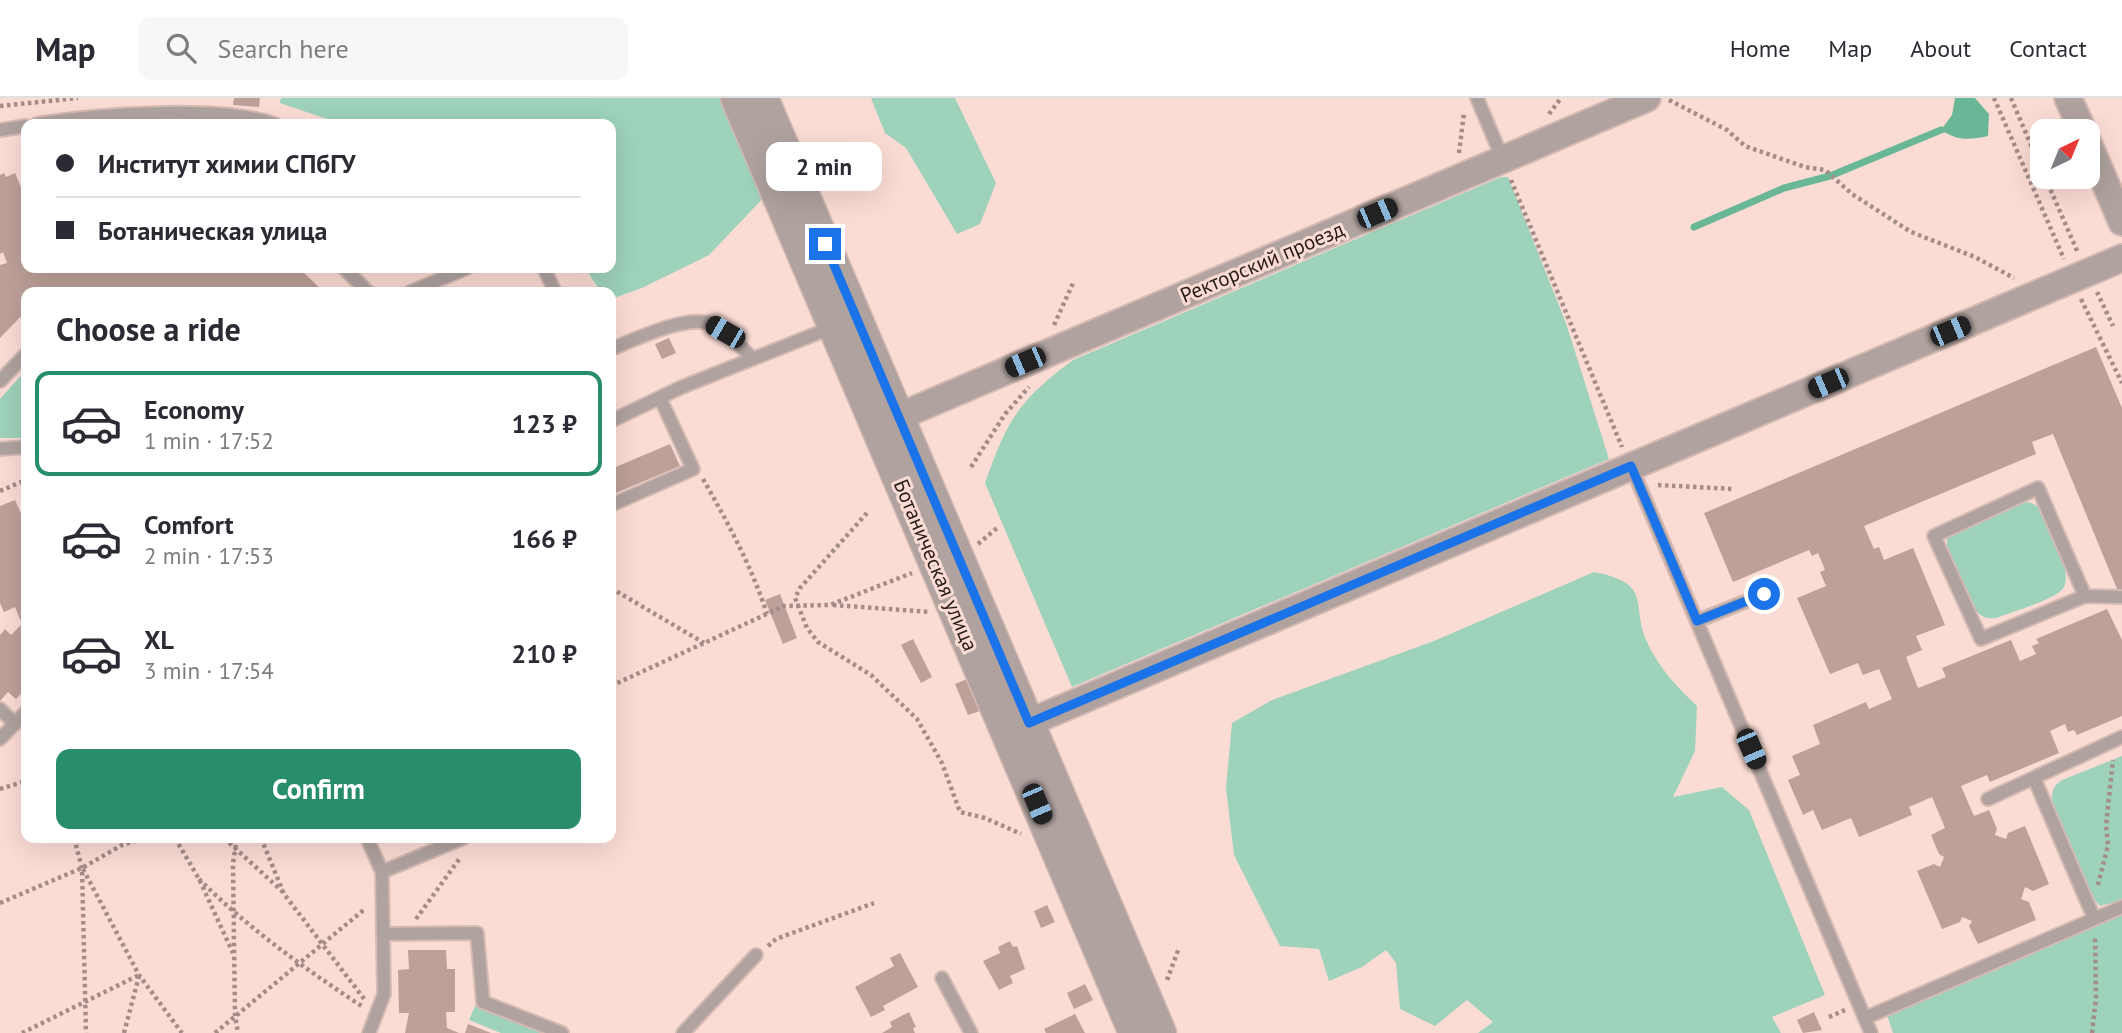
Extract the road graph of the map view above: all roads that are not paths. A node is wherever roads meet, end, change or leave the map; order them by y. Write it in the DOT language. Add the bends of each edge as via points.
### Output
graph roads {
  1 [pos="737,98"];
  2 [pos="762,98"];
  3 [pos="1477,98"];
  4 [pos="1647,98"];
  5 [pos="2068,98"];
  6 [pos="82,119"];
  7 [pos="226,119"];
  8 [pos="2077,119"];
  9 [pos="21,127"];
  10 [pos="0,130"];
  11 [pos="1503,160"];
  12 [pos="2100,171"];
  13 [pos="2122,222"];
  14 [pos="2122,258"];
  15 [pos="349,273"];
  16 [pos="455,273"];
  17 [pos="363,287"];
  18 [pos="422,287"];
  19 [pos="845,322"];
  20 [pos="616,347"];
  21 [pos="21,359"];
  22 [pos="753,359"];
  23 [pos="0,381"];
  24 [pos="660,398"];
  25 [pos="616,419"];
  26 [pos="888,421"];
  27 [pos="21,447"];
  28 [pos="0,449"];
  29 [pos="1635,475"];
  30 [pos="616,503"];
  31 [pos="1764,594"];
  32 [pos="2085,596"];
  33 [pos="2120,597"];
  34 [pos="1697,621"];
  35 [pos="0,709"];
  36 [pos="21,717"];
  37 [pos="15,724"];
  38 [pos="1018,728"];
  39 [pos="2121,738"];
  40 [pos="0,739"];
  41 [pos="2034,778"];
  42 [pos="1988,799"];
  43 [pos="369,843"];
  44 [pos="465,844"];
  45 [pos="382,872"];
  46 [pos="2122,907"];
  47 [pos="2094,918"];
  48 [pos="383,934"];
  49 [pos="756,955"];
  50 [pos="942,978"];
  51 [pos="1865,1018"];
  52 [pos="369,1033"];
  53 [pos="562,1033"];
  54 [pos="683,1033"];
  55 [pos="971,1033"];
  56 [pos="1135,1033"];
  57 [pos="1160,1033"];
  58 [pos="1871,1033"];
  1 -- 19 [label="street, Ботаническая улица"];
  2 -- 19 [label="street, Ботаническая улица"];
  3 -- 11 [label="lane"];
  4 -- 11 [label="street, Ректорский проезд"];
  5 -- 8 [label="street"];
  6 -- 7 [label="lane" via="180,115"];
  9 -- 10 [label="lane"];
  11 -- 26 [label="street, Ректорский проезд"];
  12 -- 13 [label="street"];
  14 -- 29 [label="street"];
  15 -- 17 [label="lane"];
  16 -- 18 [label="lane"];
  19 -- 22 [label="lane"];
  19 -- 26 [label="street, Ботаническая улица"];
  20 -- 22 [label="lane" via="687,322 709,323"];
  21 -- 23 [label="lane"];
  22 -- 24 [label="lane"];
  24 -- 25 [label="lane"];
  24 -- 30 [label="lane" via="693,469"];
  26 -- 38 [label="street, Ботаническая улица"];
  27 -- 28 [label="lane"];
  29 -- 34 [label="lane"];
  29 -- 38 [label="street"];
  31 -- 34 [label="lane"];
  32 -- 32 [label="lane" via="1981,639 1934,536 2038,488"];
  32 -- 33 [label="lane"];
  34 -- 51 [label="lane"];
  35 -- 37 [label="lane"];
  36 -- 37 [label="lane"];
  37 -- 40 [label="lane"];
  38 -- 56 [label="street, Ботаническая улица"];
  38 -- 57 [label="street, Ботаническая улица"];
  39 -- 41 [label="lane"];
  41 -- 42 [label="lane"];
  41 -- 47 [label="lane"];
  43 -- 45 [label="lane"];
  44 -- 45 [label="lane"];
  45 -- 48 [label="lane"];
  46 -- 47 [label="lane"];
  47 -- 51 [label="lane"];
  48 -- 52 [label="lane" via="384,995"];
  48 -- 53 [label="lane" via="477,933 483,1002"];
  49 -- 54 [label="lane"];
  50 -- 55 [label="lane"];
  51 -- 58 [label="lane"];
}
